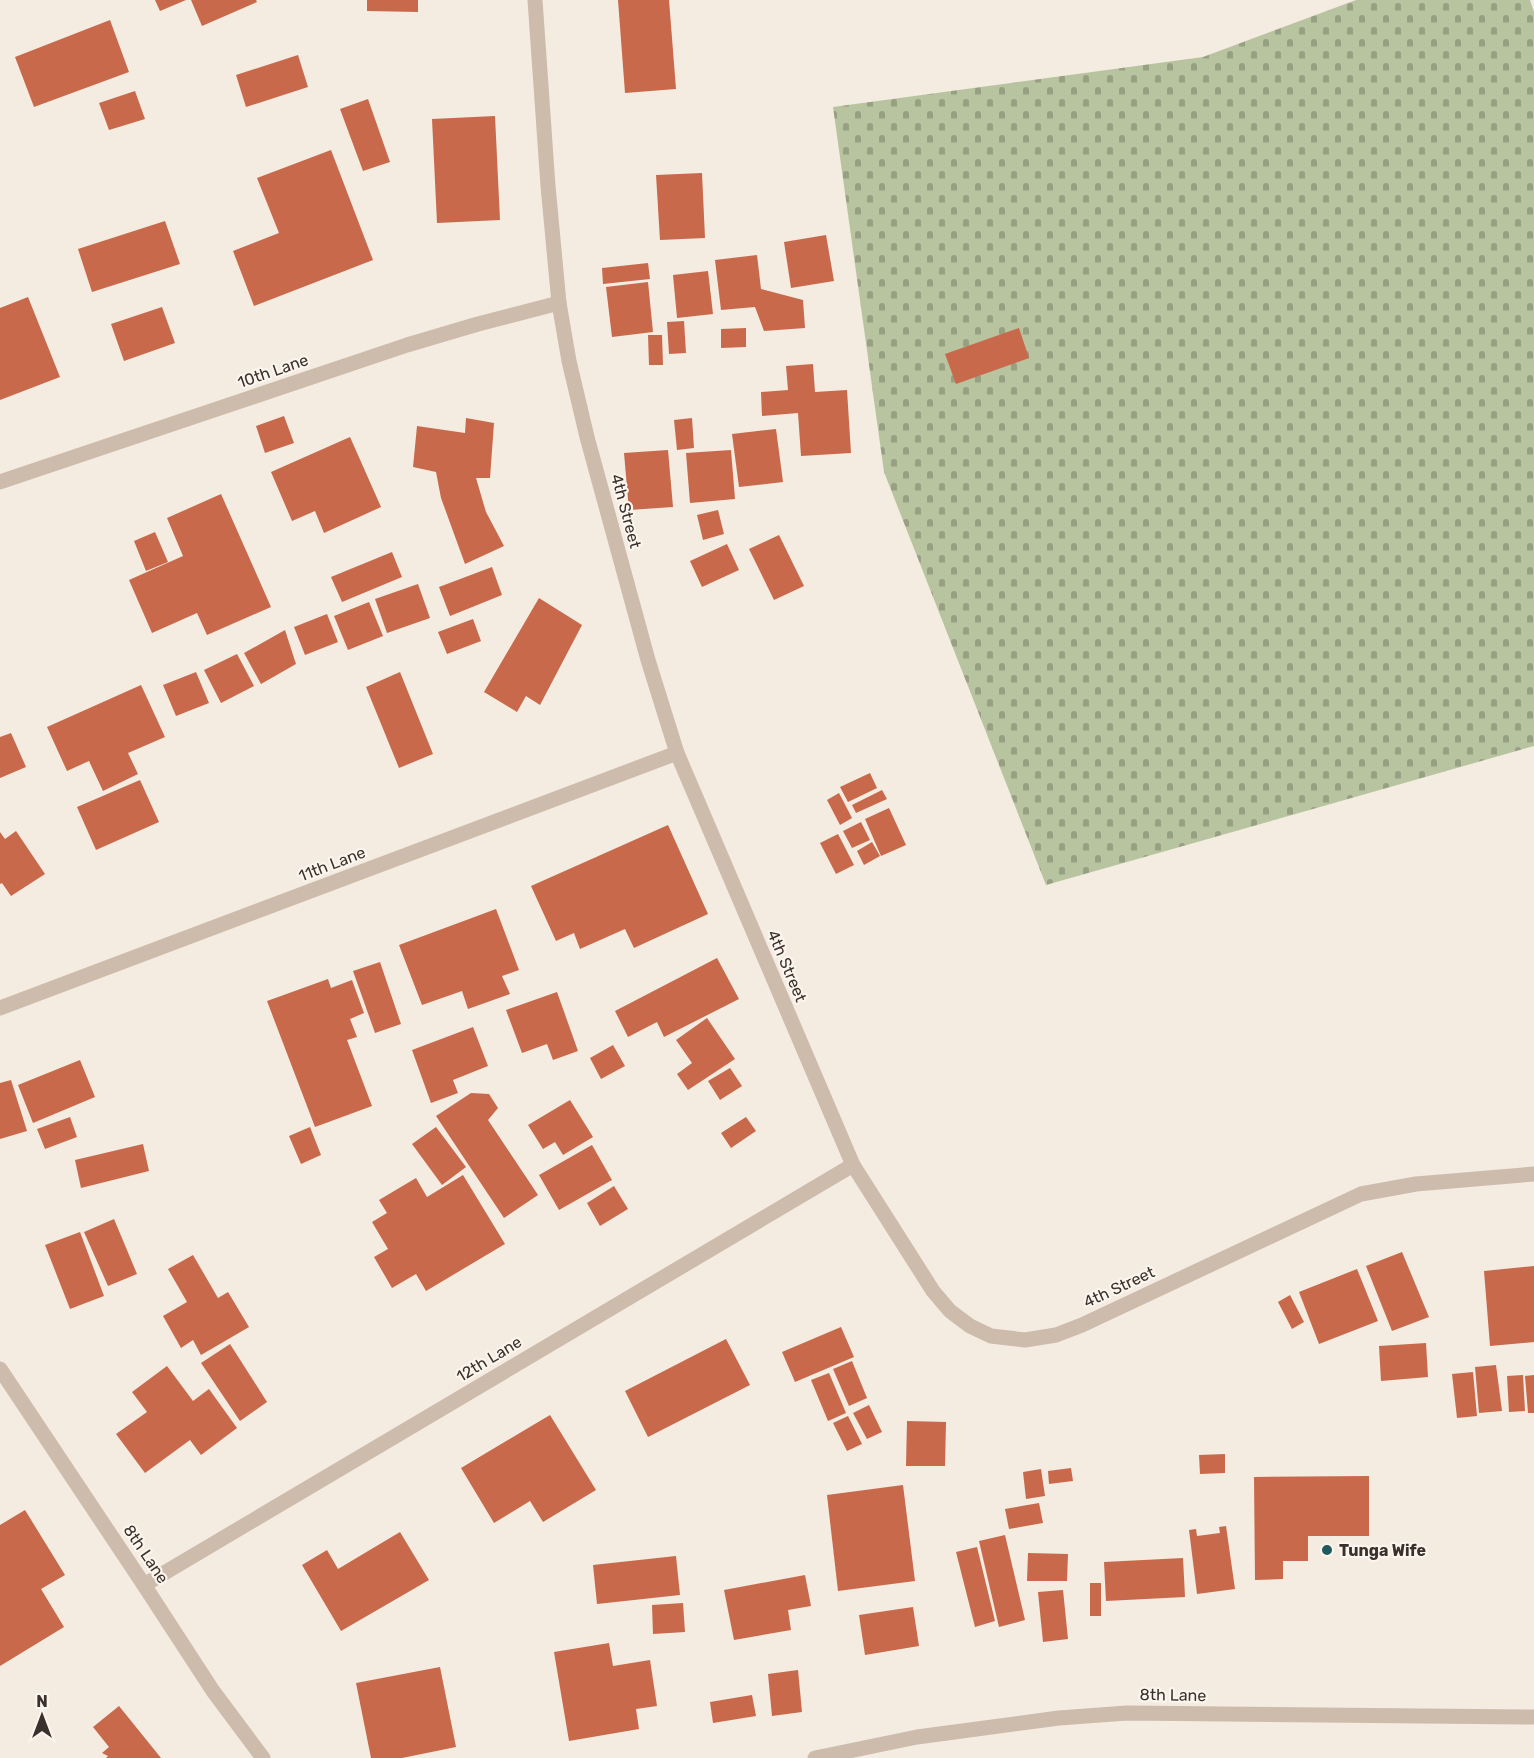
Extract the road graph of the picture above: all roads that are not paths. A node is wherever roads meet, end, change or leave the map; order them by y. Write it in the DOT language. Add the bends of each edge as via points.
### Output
graph roads {
  1 [pos="535,0"];
  2 [pos="559,303"];
  3 [pos="0,482"];
  4 [pos="677,753"];
  5 [pos="0,1008"];
  6 [pos="853,1165"];
  7 [pos="1534,1174"];
  8 [pos="0,1369"];
  9 [pos="144,1585"];
  10 [pos="1534,1717"];
  11 [pos="263,1758"];
  12 [pos="815,1758"];
  1 -- 2 [label="street, 4th Street"];
  2 -- 3 [label="street, 10th Lane" via="407,345"];
  2 -- 4 [label="street, 4th Street" via="587,437"];
  4 -- 5 [label="street, 11th Lane"];
  4 -- 6 [label="street, 4th Street"];
  6 -- 7 [label="street, 4th Street" via="933,1291 950,1311 991,1336 1025,1340 1056,1335 1082,1325 1361,1194 1416,1184"];
  6 -- 9 [label="street, 12th Lane"];
  8 -- 9 [label="street, 8th Lane"];
  9 -- 11 [label="street, 8th Lane" via="213,1691"];
  10 -- 12 [label="street, 8th Lane" via="1127,1713 917,1737"];
}
